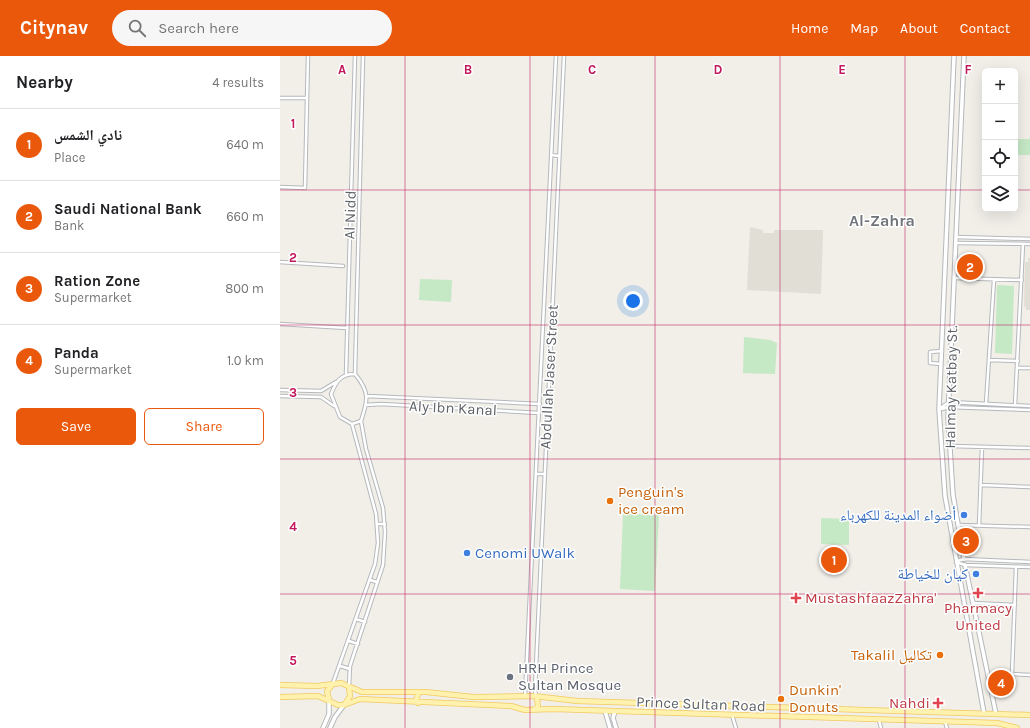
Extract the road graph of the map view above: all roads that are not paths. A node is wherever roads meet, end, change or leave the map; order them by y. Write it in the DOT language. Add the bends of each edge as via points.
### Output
graph roads {
  1 [pos="308,56"];
  2 [pos="355,56"];
  3 [pos="363,56"];
  4 [pos="556,56"];
  5 [pos="564,56"];
  6 [pos="954,56"];
  7 [pos="963,56"];
  8 [pos="280,98"];
  9 [pos="307,98"];
  10 [pos="551,155"];
  11 [pos="559,156"];
  12 [pos="280,187"];
  13 [pos="956,237"];
  14 [pos="1030,239"];
  15 [pos="955,243"];
  16 [pos="1024,244"];
  17 [pos="1030,244"];
  18 [pos="280,262"];
  19 [pos="343,266"];
  20 [pos="954,278"];
  21 [pos="994,280"];
  22 [pos="1022,280"];
  23 [pos="280,324"];
  24 [pos="347,328"];
  25 [pos="942,351"];
  26 [pos="989,360"];
  27 [pos="1018,361"];
  28 [pos="942,364"];
  29 [pos="1017,368"];
  30 [pos="1030,368"];
  31 [pos="346,374"];
  32 [pos="355,374"];
  33 [pos="336,381"];
  34 [pos="280,390"];
  35 [pos="280,396"];
  36 [pos="367,396"];
  37 [pos="949,402"];
  38 [pos="540,404"];
  39 [pos="986,404"];
  40 [pos="1016,405"];
  41 [pos="334,406"];
  42 [pos="366,406"];
  43 [pos="1030,406"];
  44 [pos="948,407"];
  45 [pos="939,409"];
  46 [pos="1030,410"];
  47 [pos="539,413"];
  48 [pos="362,421"];
  49 [pos="352,424"];
  50 [pos="950,446"];
  51 [pos="982,447"];
  52 [pos="1030,448"];
  53 [pos="367,453"];
  54 [pos="360,455"];
  55 [pos="536,474"];
  56 [pos="545,474"];
  57 [pos="980,485"];
  58 [pos="1030,487"];
  59 [pos="378,490"];
  60 [pos="371,492"];
  61 [pos="377,524"];
  62 [pos="385,524"];
  63 [pos="958,525"];
  64 [pos="979,526"];
  65 [pos="1030,527"];
  66 [pos="377,548"];
  67 [pos="384,548"];
  68 [pos="964,559"];
  69 [pos="955,562"];
  70 [pos="1030,562"];
  71 [pos="965,564"];
  72 [pos="1016,567"];
  73 [pos="1030,567"];
  74 [pos="370,580"];
  75 [pos="377,582"];
  76 [pos="973,603"];
  77 [pos="1015,605"];
  78 [pos="356,619"];
  79 [pos="365,622"];
  80 [pos="349,641"];
  81 [pos="358,644"];
  82 [pos="340,666"];
  83 [pos="350,669"];
  84 [pos="1030,675"];
  85 [pos="332,685"];
  86 [pos="280,686"];
  87 [pos="349,688"];
  88 [pos="419,692"];
  89 [pos="426,692"];
  90 [pos="280,697"];
  91 [pos="525,697"];
  92 [pos="537,698"];
  93 [pos="329,700"];
  94 [pos="418,703"];
  95 [pos="424,703"];
  96 [pos="344,705"];
  97 [pos="824,708"];
  98 [pos="533,710"];
  99 [pos="605,710"];
  100 [pos="615,711"];
  101 [pos="732,714"];
  102 [pos="984,714"];
  103 [pos="996,714"];
  104 [pos="1030,715"];
  105 [pos="824,718"];
  106 [pos="879,720"];
  107 [pos="945,722"];
  108 [pos="323,728"];
  109 [pos="330,728"];
  110 [pos="610,728"];
  111 [pos="616,728"];
  112 [pos="736,728"];
  113 [pos="881,728"];
  114 [pos="947,728"];
  115 [pos="1017,728"];
  1 -- 9 [label="street"];
  2 -- 24 [label="street, Al Nidd"];
  3 -- 32 [label="street"];
  4 -- 10 [label="street, Abdullah Jaser Street"];
  5 -- 11 [label="street, Abdullah Jaser Street"];
  6 -- 25 [label="street, Halmay Katbay St."];
  7 -- 13 [label="street, Halmay Katbay St."];
  8 -- 9 [label="street"];
  9 -- 12 [label="street" via="305,188"];
  10 -- 11 [label="street"];
  10 -- 38 [label="street, Abdullah Jaser Street"];
  11 -- 56 [label="street, Abdullah Jaser Street"];
  13 -- 14 [label="street"];
  13 -- 15 [label="street, Halmay Katbay St."];
  15 -- 16 [label="street"];
  15 -- 20 [label="street, Halmay Katbay St."];
  16 -- 17 [label="street"];
  16 -- 22 [label="street"];
  18 -- 19 [label="street"];
  20 -- 21 [label="street"];
  20 -- 37 [label="street, Halmay Katbay St."];
  21 -- 22 [label="street"];
  21 -- 26 [label="street"];
  22 -- 27 [label="street"];
  23 -- 24 [label="street"];
  24 -- 31 [label="street, Al Nidd"];
  25 -- 28 [label="street, Halmay Katbay St."];
  25 -- 28 [label="street" via="930,352 930,364"];
  26 -- 27 [label="street"];
  26 -- 39 [label="street"];
  27 -- 29 [label="street"];
  28 -- 45 [label="street, Halmay Katbay St."];
  29 -- 30 [label="street"];
  29 -- 40 [label="street"];
  31 -- 32 [label="street"];
  31 -- 33 [label="street"];
  32 -- 36 [label="street" via="363,384"];
  33 -- 34 [label="street" via="321,391"];
  33 -- 41 [label="street" via="331,394"];
  35 -- 41 [label="street" via="321,397"];
  36 -- 38 [label="street"];
  36 -- 42 [label="street"];
  37 -- 39 [label="street"];
  37 -- 44 [label="street, Halmay Katbay St."];
  37 -- 45 [label="street"];
  38 -- 47 [label="street, Abdullah Jaser Street"];
  39 -- 40 [label="street"];
  40 -- 43 [label="street"];
  41 -- 49 [label="street" via="340,417"];
  42 -- 47 [label="street, Aly Ibn Kanal" via="381,404"];
  42 -- 48 [label="street"];
  44 -- 45 [label="street"];
  44 -- 46 [label="street"];
  44 -- 50 [label="street, Halmay Katbay St."];
  45 -- 69 [label="street, Halmay Katbay St." via="945,496"];
  47 -- 55 [label="street, Abdullah Jaser Street"];
  48 -- 49 [label="street"];
  48 -- 53 [label="street"];
  49 -- 54 [label="street"];
  50 -- 51 [label="street"];
  50 -- 63 [label="street, Halmay Katbay St."];
  51 -- 52 [label="street"];
  51 -- 57 [label="street"];
  53 -- 54 [label="street"];
  53 -- 59 [label="street"];
  54 -- 60 [label="street"];
  55 -- 56 [label="street"];
  55 -- 91 [label="street, Abdullah Jaser Street"];
  56 -- 92 [label="street, Abdullah Jaser Street" via="535,689"];
  57 -- 58 [label="street"];
  57 -- 64 [label="street"];
  59 -- 60 [label="street"];
  59 -- 62 [label="street"];
  60 -- 61 [label="street"];
  61 -- 62 [label="street"];
  61 -- 66 [label="street"];
  62 -- 67 [label="street"];
  63 -- 64 [label="street"];
  63 -- 68 [label="street, Halmay Katbay St."];
  64 -- 65 [label="street"];
  66 -- 67 [label="street"];
  66 -- 74 [label="street"];
  67 -- 75 [label="street" via="383,565"];
  68 -- 69 [label="street"];
  68 -- 70 [label="street"];
  68 -- 71 [label="street, Halmay Katbay St."];
  69 -- 71 [label="street"];
  69 -- 102 [label="street, Halmay Katbay St."];
  71 -- 72 [label="street"];
  71 -- 76 [label="street, Halmay Katbay St."];
  72 -- 73 [label="street"];
  72 -- 77 [label="street"];
  74 -- 75 [label="street"];
  74 -- 78 [label="street"];
  75 -- 79 [label="street"];
  76 -- 77 [label="street"];
  76 -- 103 [label="street, Halmay Katbay St."];
  77 -- 84 [label="street" via="1012,674"];
  78 -- 79 [label="street"];
  78 -- 80 [label="street"];
  79 -- 81 [label="street"];
  80 -- 81 [label="street"];
  80 -- 82 [label="street"];
  81 -- 83 [label="street"];
  82 -- 83 [label="street"];
  82 -- 85 [label="street"];
  83 -- 87 [label="street"];
  85 -- 86 [label="main road, Prince Sultan Road"];
  85 -- 87 [label="main road, Prince Sultan Road" via="340,683"];
  85 -- 93 [label="main road" via="328,691"];
  87 -- 88 [label="main road, Prince Sultan Road" via="362,692"];
  87 -- 96 [label="main road" via="350,696"];
  88 -- 89 [label="main road, Prince Sultan Road"];
  88 -- 94 [label="main road"];
  89 -- 91 [label="main road, Prince Sultan Road" via="472,697"];
  89 -- 95 [label="main road" via="427,700"];
  90 -- 93 [label="main road" via="318,696"];
  91 -- 92 [label="main road, Prince Sultan Road"];
  92 -- 97 [label="main road, Prince Sultan Road"];
  92 -- 98 [label="main road" via="538,706"];
  93 -- 96 [label="main road" via="334,704"];
  93 -- 108 [label="street" via="329,714"];
  94 -- 95 [label="main road, Prince Sultan Road"];
  94 -- 96 [label="main road, Prince Sultan Road" via="360,699"];
  95 -- 98 [label="main road, Prince Sultan Road" via="504,706"];
  96 -- 109 [label="street" via="334,717"];
  97 -- 102 [label="main road, Prince Sultan Road"];
  97 -- 105 [label="main road"];
  98 -- 99 [label="main road, Prince Sultan Road"];
  99 -- 100 [label="main road, Prince Sultan Road"];
  99 -- 110 [label="street"];
  100 -- 101 [label="main road, Prince Sultan Road"];
  100 -- 111 [label="street" via="613,718"];
  101 -- 105 [label="main road, Prince Sultan Road"];
  101 -- 112 [label="street"];
  102 -- 103 [label="main road, Prince Sultan Road"];
  103 -- 104 [label="main road, Prince Sultan Road"];
  105 -- 106 [label="main road, Prince Sultan Road"];
  106 -- 107 [label="main road, Prince Sultan Road"];
  106 -- 113 [label="street"];
  107 -- 114 [label="street"];
  107 -- 115 [label="main road, Prince Sultan Road" via="997,723"];
}
